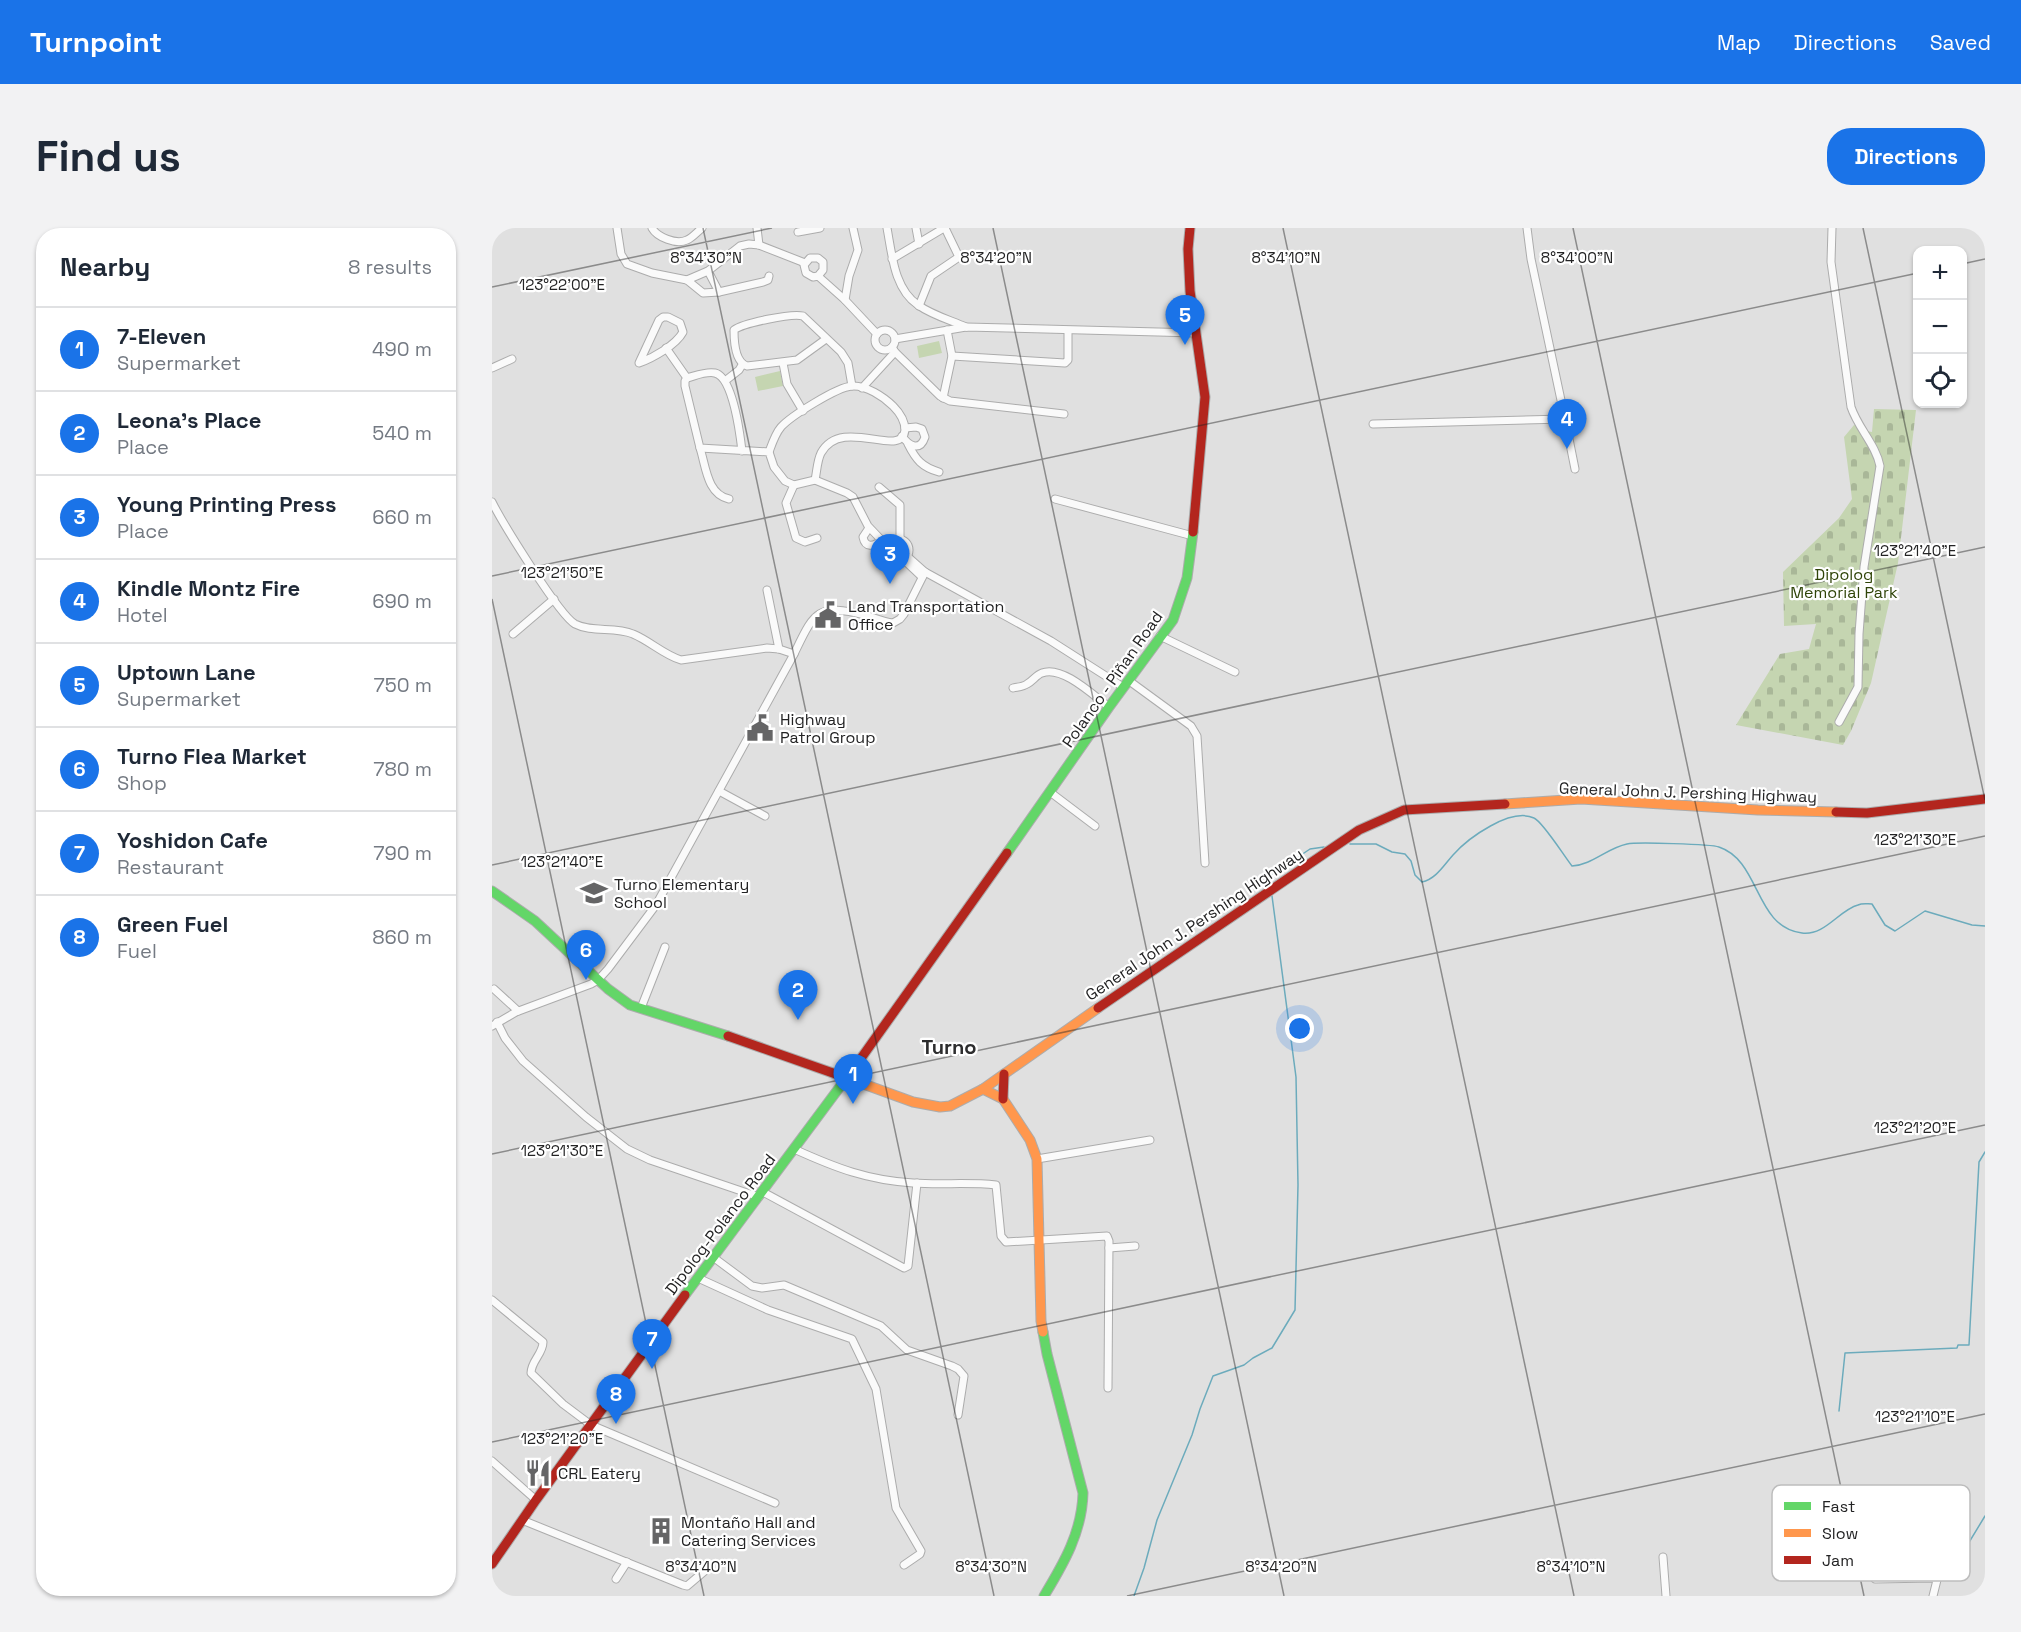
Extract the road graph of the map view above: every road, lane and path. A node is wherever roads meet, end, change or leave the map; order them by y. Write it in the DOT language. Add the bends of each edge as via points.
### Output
graph roads {
  1 [pos="616,228"];
  2 [pos="652,228"];
  3 [pos="702,228"];
  4 [pos="757,228"];
  5 [pos="820,228"];
  6 [pos="853,228"];
  7 [pos="887,228"];
  8 [pos="916,228"];
  9 [pos="1190,228"];
  10 [pos="1527,228"];
  11 [pos="1832,228"];
  12 [pos="941,229"];
  13 [pos="798,232"];
  14 [pos="919,244"];
  15 [pos="759,245"];
  16 [pos="892,258"];
  17 [pos="805,263"];
  18 [pos="708,271"];
  19 [pos="769,276"];
  20 [pos="818,276"];
  21 [pos="687,280"];
  22 [pos="719,292"];
  23 [pos="845,300"];
  24 [pos="919,306"];
  25 [pos="966,327"];
  26 [pos="947,330"];
  27 [pos="1068,331"];
  28 [pos="1196,333"];
  29 [pos="877,334"];
  30 [pos="826,339"];
  31 [pos="894,346"];
  32 [pos="666,348"];
  33 [pos="952,356"];
  34 [pos="512,359"];
  35 [pos="783,363"];
  36 [pos="742,365"];
  37 [pos="492,368"];
  38 [pos="687,378"];
  39 [pos="725,381"];
  40 [pos="852,386"];
  41 [pos="862,388"];
  42 [pos="943,398"];
  43 [pos="803,411"];
  44 [pos="1064,414"];
  45 [pos="1565,419"];
  46 [pos="1373,424"];
  47 [pos="904,432"];
  48 [pos="908,444"];
  49 [pos="700,448"];
  50 [pos="742,451"];
  51 [pos="769,452"];
  52 [pos="1575,469"];
  53 [pos="939,472"];
  54 [pos="815,480"];
  55 [pos="794,485"];
  56 [pos="879,487"];
  57 [pos="729,499"];
  58 [pos="1055,499"];
  59 [pos="492,502"];
  60 [pos="869,528"];
  61 [pos="1193,536"];
  62 [pos="817,538"];
  63 [pos="900,539"];
  64 [pos="881,540"];
  65 [pos="888,547"];
  66 [pos="905,558"];
  67 [pos="923,574"];
  68 [pos="767,590"];
  69 [pos="554,599"];
  70 [pos="513,634"];
  71 [pos="1160,636"];
  72 [pos="779,649"];
  73 [pos="794,654"];
  74 [pos="1235,672"];
  75 [pos="1126,684"];
  76 [pos="1013,688"];
  77 [pos="1109,707"];
  78 [pos="1839,722"];
  79 [pos="718,791"];
  80 [pos="1050,792"];
  81 [pos="1985,799"];
  82 [pos="765,816"];
  83 [pos="1095,826"];
  84 [pos="1205,863"];
  85 [pos="492,891"];
  86 [pos="665,948"];
  87 [pos="598,980"];
  88 [pos="494,989"];
  89 [pos="641,1008"];
  90 [pos="518,1011"];
  91 [pos="495,1024"];
  92 [pos="1004,1074"];
  93 [pos="847,1078"];
  94 [pos="983,1089"];
  95 [pos="1003,1099"];
  96 [pos="1150,1140"];
  97 [pos="794,1149"];
  98 [pos="1037,1159"];
  99 [pos="916,1183"];
  100 [pos="761,1194"];
  101 [pos="1039,1240"];
  102 [pos="1135,1246"];
  103 [pos="1109,1248"];
  104 [pos="713,1257"];
  105 [pos="698,1278"];
  106 [pos="492,1300"];
  107 [pos="1108,1389"];
  108 [pos="958,1415"];
  109 [pos="591,1425"];
  110 [pos="492,1461"];
  111 [pos="536,1500"];
  112 [pos="775,1503"];
  113 [pos="522,1520"];
  114 [pos="1663,1557"];
  115 [pos="627,1562"];
  116 [pos="492,1564"];
  117 [pos="904,1565"];
  118 [pos="707,1569"];
  119 [pos="616,1579"];
  120 [pos="1937,1581"];
  121 [pos="1044,1596"];
  122 [pos="1666,1596"];
  123 [pos="1933,1596"];
  1 -- 21 [label="street" via="627,264"];
  2 -- 3 [label="street" via="657,235 679,242"];
  4 -- 15 [label="street"];
  5 -- 13 [label="street"];
  6 -- 23 [label="street" via="858,250"];
  7 -- 16 [label="street"];
  8 -- 14 [label="street"];
  9 -- 28 [label="main road, Polanco - Piñan Road" via="1188,259"];
  10 -- 45 [label="street"];
  11 -- 78 [label="street" via="1831,262 1851,407 1880,466 1864,567 1858,687"];
  12 -- 14 [label="street"];
  12 -- 24 [label="street" via="959,258 931,276"];
  14 -- 16 [label="street"];
  15 -- 17 [label="street"];
  15 -- 18 [label="street" via="740,246"];
  16 -- 24 [label="street" via="899,282"];
  17 -- 20 [label="street" via="808,275"];
  17 -- 20 [label="street" via="813,258 821,260 824,270"];
  18 -- 21 [label="street"];
  18 -- 22 [label="street"];
  19 -- 22 [label="street" via="763,282"];
  20 -- 23 [label="street"];
  21 -- 22 [label="street" via="702,293"];
  23 -- 29 [label="street"];
  24 -- 25 [label="street"];
  25 -- 26 [label="street"];
  25 -- 27 [label="street"];
  26 -- 31 [label="street"];
  26 -- 33 [label="street"];
  27 -- 28 [label="street"];
  27 -- 33 [label="street" via="1065,363"];
  28 -- 61 [label="main road, Polanco - Piñan Road" via="1205,397"];
  29 -- 31 [label="street" via="889,330"];
  29 -- 31 [label="street" via="879,348"];
  30 -- 35 [label="street" via="804,356"];
  30 -- 36 [label="street" via="797,314 739,326 734,337"];
  30 -- 40 [label="street" via="848,363"];
  31 -- 41 [label="street"];
  31 -- 42 [label="street"];
  32 -- 32 [label="street" via="639,363 659,320 668,317 680,323 683,332"];
  32 -- 38 [label="street"];
  33 -- 42 [label="street"];
  34 -- 37 [label="street"];
  35 -- 36 [label="street"];
  35 -- 43 [label="street" via="787,384"];
  36 -- 39 [label="street"];
  38 -- 39 [label="street" via="710,372"];
  38 -- 49 [label="street" via="685,386"];
  39 -- 50 [label="street" via="737,416"];
  40 -- 41 [label="street"];
  40 -- 43 [label="street"];
  41 -- 47 [label="street" via="887,400 902,417"];
  42 -- 44 [label="street" via="956,403"];
  43 -- 51 [label="street" via="781,428"];
  45 -- 46 [label="street"];
  45 -- 52 [label="street"];
  47 -- 48 [label="street"];
  47 -- 48 [label="street" via="916,427 924,432 921,444"];
  47 -- 54 [label="street" via="898,441 892,442 859,435 833,442 822,451"];
  48 -- 53 [label="street" via="920,464"];
  49 -- 50 [label="street"];
  49 -- 57 [label="street" via="711,487"];
  50 -- 51 [label="street"];
  51 -- 55 [label="street" via="779,476"];
  54 -- 55 [label="street"];
  54 -- 60 [label="street" via="853,497"];
  55 -- 62 [label="street" via="786,503 796,538 805,542"];
  56 -- 63 [label="street" via="900,505"];
  58 -- 61 [label="street"];
  59 -- 69 [label="street"];
  60 -- 64 [label="street"];
  60 -- 64 [label="street" via="864,534 865,543 869,546"];
  61 -- 71 [label="main road, Polanco - Piñan Road" via="1184,595 1173,620"];
  63 -- 65 [label="street"];
  63 -- 66 [label="street" via="908,546"];
  64 -- 65 [label="street"];
  65 -- 66 [label="street" via="891,558"];
  66 -- 67 [label="street"];
  67 -- 73 [label="street" via="900,619 893,623 852,612 822,612 809,623"];
  67 -- 75 [label="street"];
  68 -- 72 [label="street"];
  69 -- 70 [label="street"];
  69 -- 72 [label="street" via="574,624 632,633 681,660"];
  71 -- 74 [label="street"];
  71 -- 75 [label="main road, Polanco - Piñan Road"];
  72 -- 73 [label="street"];
  73 -- 79 [label="street"];
  75 -- 77 [label="main road, Polanco - Piñan Road"];
  75 -- 84 [label="street" via="1191,726 1197,736"];
  76 -- 77 [label="street" via="1044,672 1057,671"];
  77 -- 80 [label="main road, Polanco - Piñan Road"];
  79 -- 82 [label="street"];
  79 -- 87 [label="street" via="656,905"];
  80 -- 83 [label="street"];
  80 -- 93 [label="main road, Polanco - Piñan Road"];
  81 -- 92 [label="main road, General John J. Pershing Highway" via="1867,813 1581,799 1404,810 1359,830"];
  85 -- 87 [label="main road, General John J. Pershing Highway" via="558,941"];
  86 -- 89 [label="street"];
  87 -- 89 [label="main road, General John J. Pershing Highway" via="619,998"];
  87 -- 90 [label="street"];
  88 -- 90 [label="street"];
  89 -- 93 [label="main road, General John J. Pershing Highway"];
  90 -- 91 [label="street"];
  91 -- 100 [label="street" via="523,1060 627,1149 650,1160"];
  92 -- 94 [label="main road, General John J. Pershing Highway"];
  92 -- 95 [label="main road"];
  93 -- 94 [label="main road, General John J. Pershing Highway" via="937,1107 951,1106"];
  93 -- 97 [label="main road, Dipolog-Polanco Road"];
  94 -- 95 [label="main road"];
  95 -- 98 [label="main road" via="1030,1140"];
  96 -- 98 [label="street"];
  97 -- 99 [label="street" via="843,1171"];
  97 -- 100 [label="main road, Dipolog-Polanco Road"];
  98 -- 101 [label="main road"];
  99 -- 100 [label="street" via="908,1266 904,1268"];
  99 -- 101 [label="street" via="996,1185 1004,1241"];
  100 -- 104 [label="main road, Dipolog-Polanco Road"];
  101 -- 103 [label="street" via="1106,1236"];
  101 -- 121 [label="main road" via="1042,1333 1081,1481 1083,1505 1070,1548"];
  102 -- 103 [label="street"];
  103 -- 107 [label="street"];
  104 -- 105 [label="main road, Dipolog-Polanco Road"];
  104 -- 108 [label="street" via="752,1286 784,1285 881,1326 907,1350 958,1369 964,1376"];
  105 -- 109 [label="main road, Dipolog-Polanco Road"];
  105 -- 117 [label="street" via="768,1310 852,1339 876,1389 896,1508 921,1551"];
  106 -- 109 [label="street" via="543,1342 531,1373"];
  109 -- 111 [label="main road, Dipolog-Polanco Road"];
  109 -- 112 [label="street"];
  110 -- 111 [label="street"];
  111 -- 113 [label="main road, Dipolog-Polanco Road"];
  113 -- 115 [label="street"];
  113 -- 116 [label="main road, Dipolog-Polanco Road"];
  114 -- 122 [label="street"];
  115 -- 118 [label="street" via="687,1586"];
  115 -- 119 [label="street"];
  120 -- 123 [label="street"];
}
